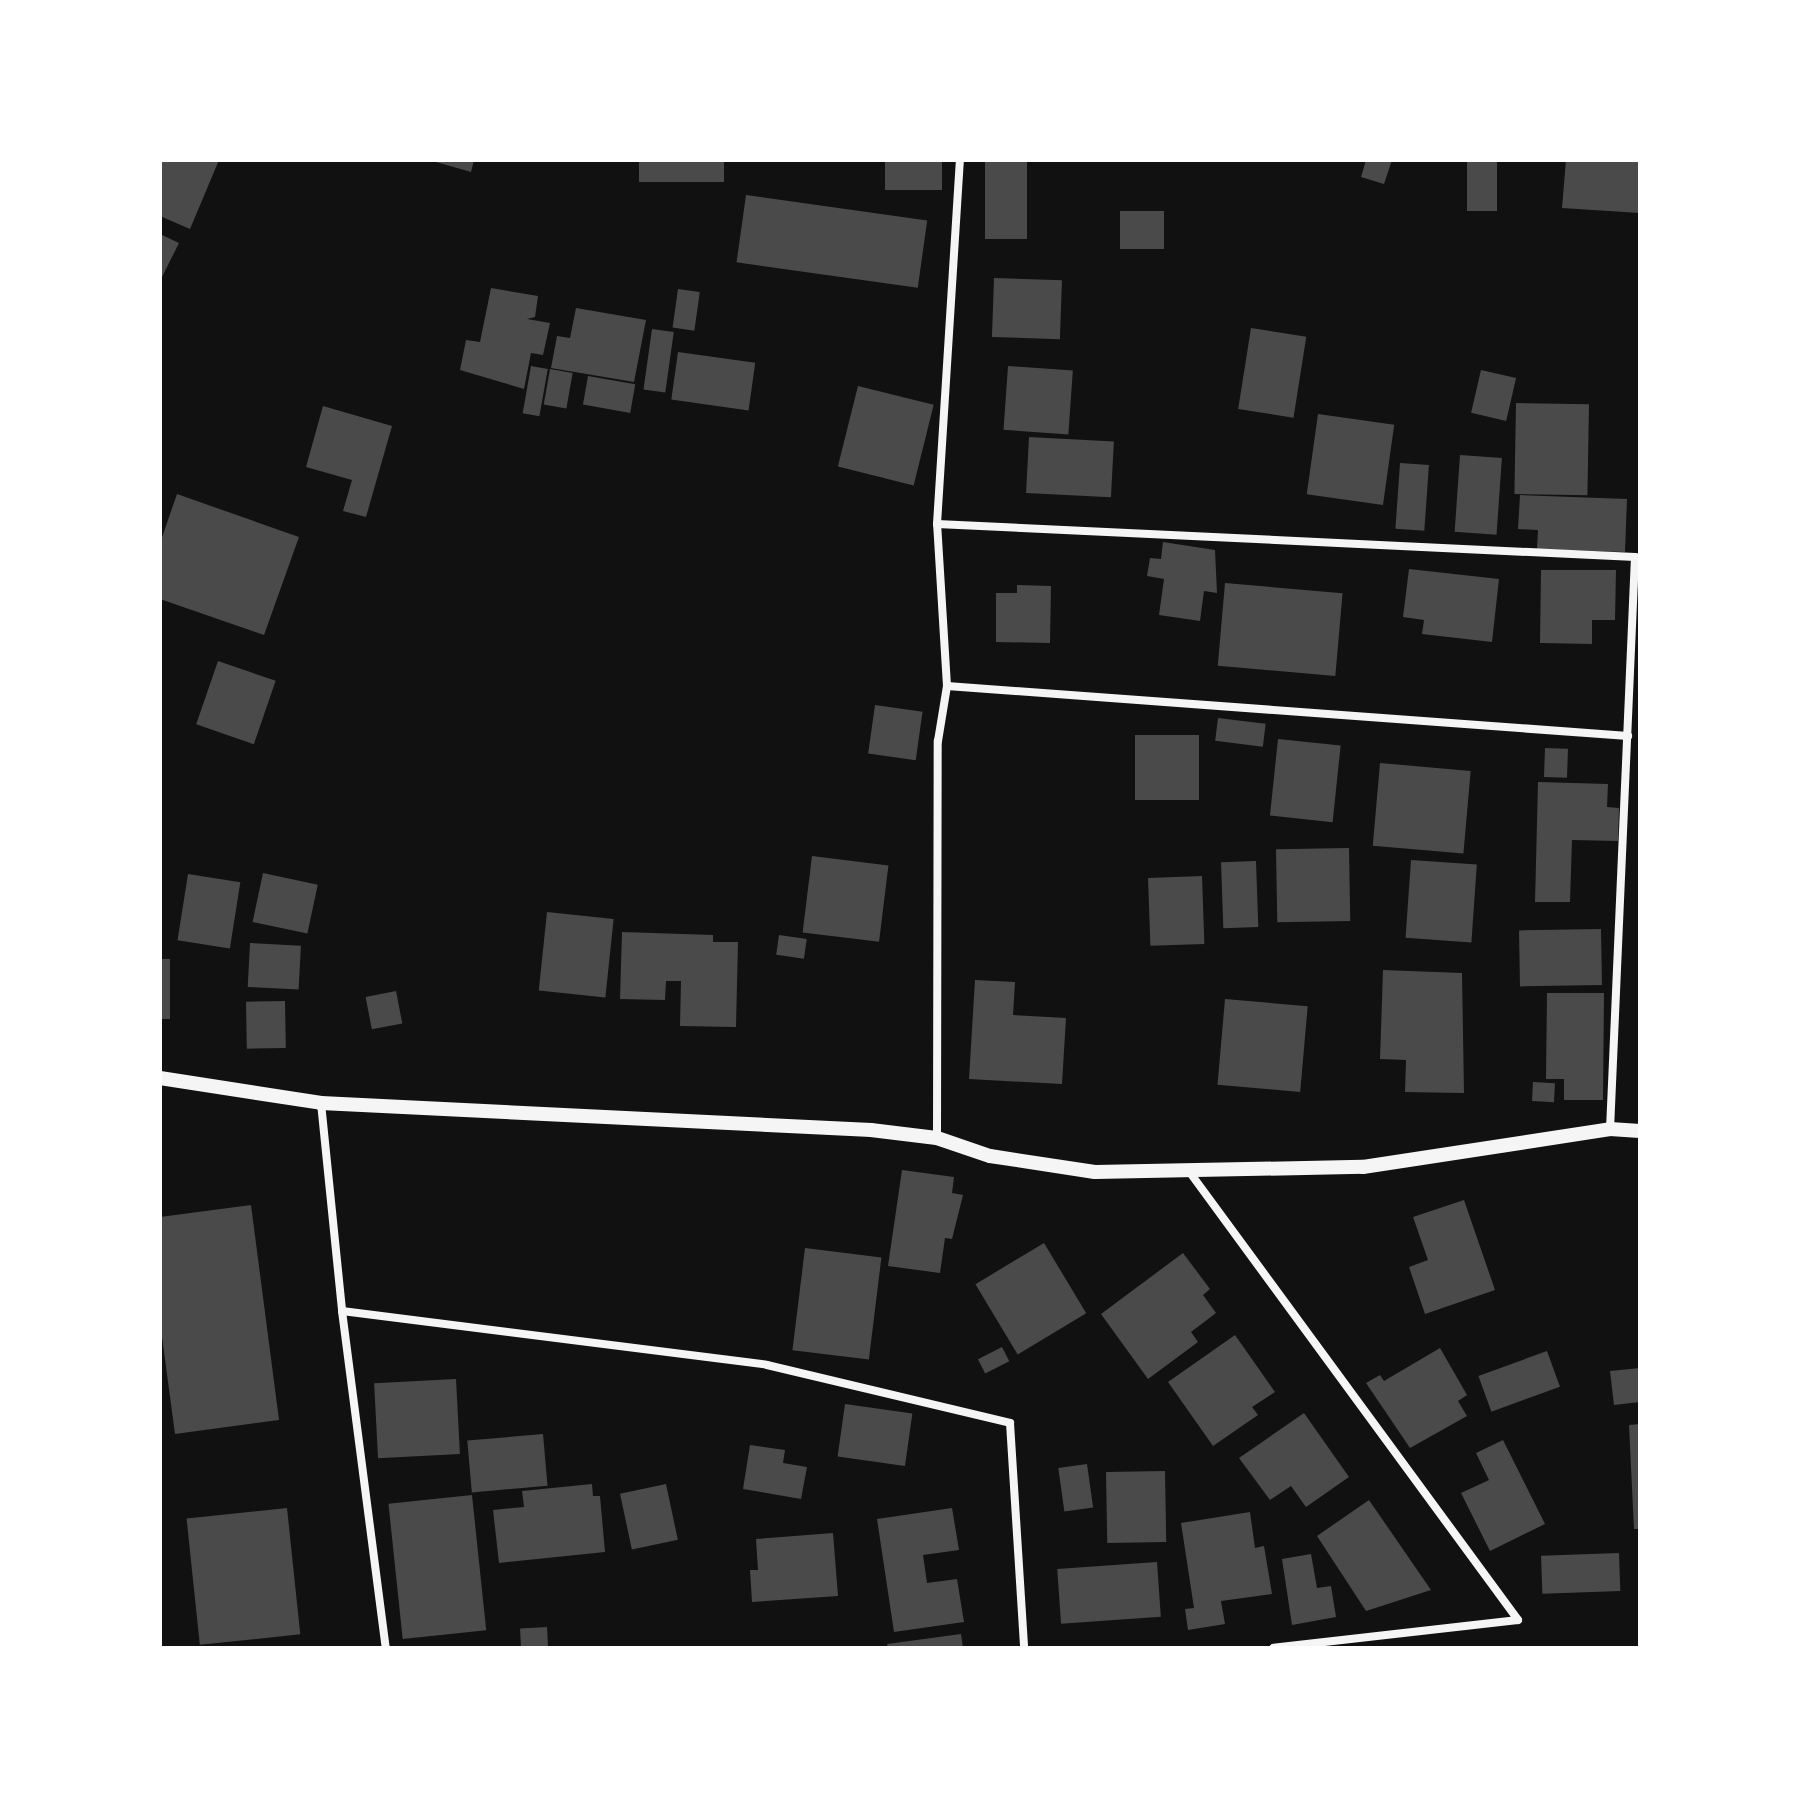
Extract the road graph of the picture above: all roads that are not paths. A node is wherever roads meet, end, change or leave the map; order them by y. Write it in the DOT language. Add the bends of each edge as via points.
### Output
graph roads {
  1 [pos="960,160"];
  2 [pos="937,524"];
  3 [pos="947,686"];
  4 [pos="1628,736"];
  5 [pos="160,1078"];
  6 [pos="321,1103"];
  7 [pos="1610,1129"];
  8 [pos="1640,1131"];
  9 [pos="937,1138"];
  10 [pos="1191,1174"];
  11 [pos="342,1311"];
  12 [pos="386,1648"];
  13 [pos="1024,1648"];
  14 [pos="1274,1648"];
  1 -- 2 [label="street"];
  2 -- 3 [label="street"];
  2 -- 4 [label="street" via="1635,557"];
  3 -- 4 [label="street"];
  3 -- 9 [label="street" via="938,741"];
  4 -- 7 [label="street"];
  5 -- 6 [label="street"];
  6 -- 9 [label="street" via="871,1130"];
  6 -- 11 [label="street"];
  7 -- 8 [label="street"];
  7 -- 10 [label="street" via="1363,1167"];
  9 -- 10 [label="street" via="990,1156 1095,1172"];
  10 -- 14 [label="street" via="1518,1620"];
  11 -- 12 [label="street"];
  11 -- 13 [label="street" via="767,1365 1010,1423"];
}
